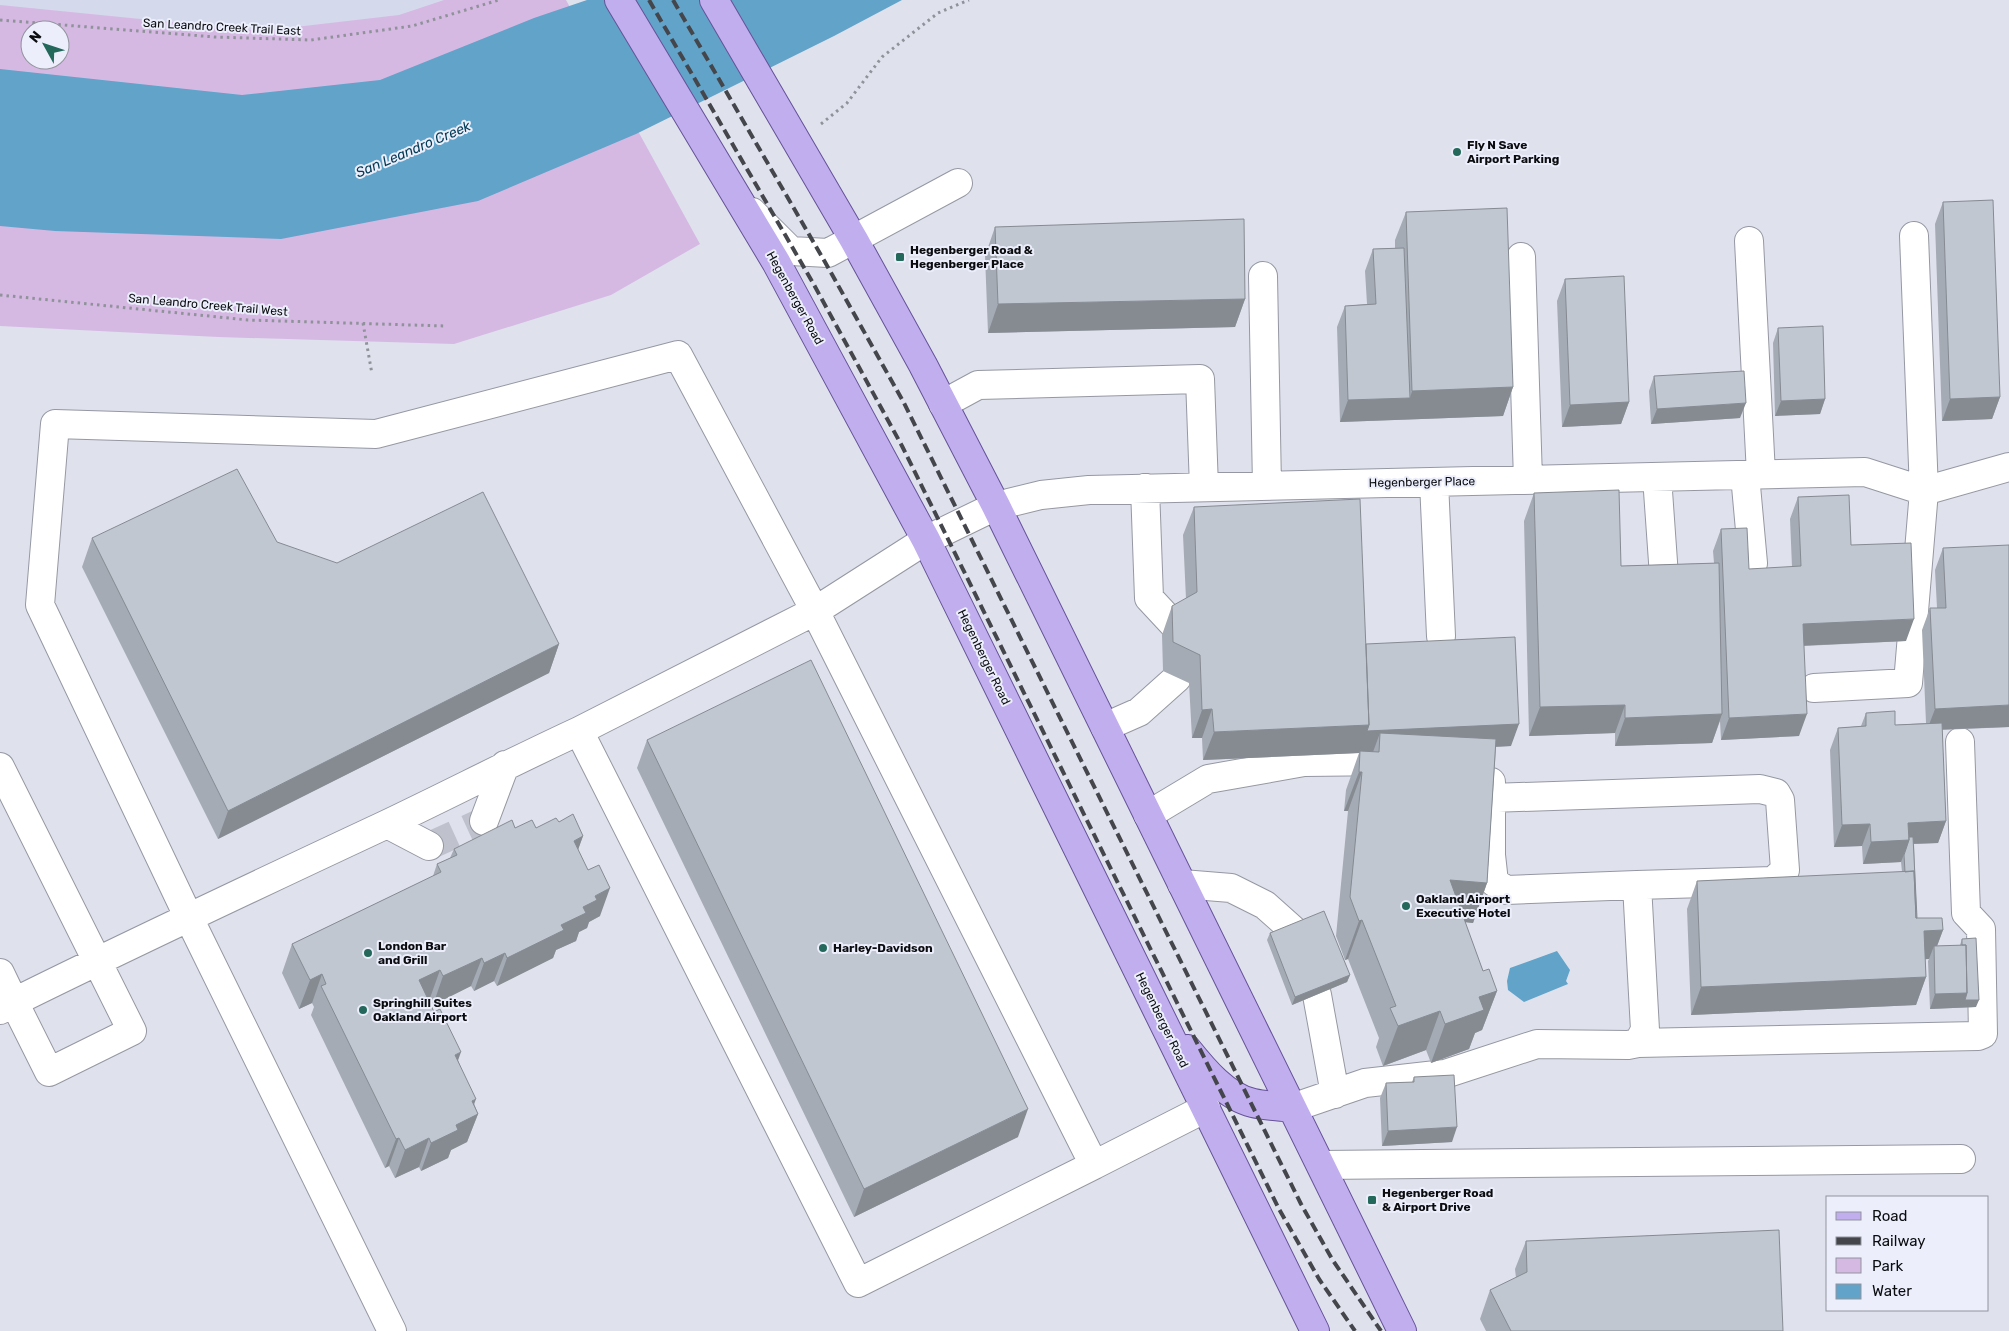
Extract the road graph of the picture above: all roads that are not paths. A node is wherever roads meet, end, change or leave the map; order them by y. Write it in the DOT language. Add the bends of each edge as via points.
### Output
graph roads {
  1 [pos="619,0"];
  2 [pos="714,0"];
  3 [pos="958,183"];
  4 [pos="740,201"];
  5 [pos="1914,236"];
  6 [pos="854,240"];
  7 [pos="1749,241"];
  8 [pos="1521,257"];
  9 [pos="1263,276"];
  10 [pos="943,404"];
  11 [pos="2009,467"];
  12 [pos="1753,474"];
  13 [pos="1657,477"];
  14 [pos="1528,480"];
  15 [pos="1434,482"];
  16 [pos="1267,486"];
  17 [pos="1204,487"];
  18 [pos="1145,488"];
  19 [pos="1924,491"];
  20 [pos="996,506"];
  21 [pos="926,540"];
  22 [pos="1753,563"];
  23 [pos="1664,576"];
  24 [pos="815,611"];
  25 [pos="1176,627"];
  26 [pos="1441,636"];
  27 [pos="1178,678"];
  28 [pos="1814,688"];
  29 [pos="1105,727"];
  30 [pos="579,731"];
  31 [pos="1960,742"];
  32 [pos="1422,761"];
  33 [pos="1476,762"];
  34 [pos="505,765"];
  35 [pos="0,767"];
  36 [pos="1491,798"];
  37 [pos="1148,815"];
  38 [pos="484,821"];
  39 [pos="387,824"];
  40 [pos="429,846"];
  41 [pos="1182,884"];
  42 [pos="1637,885"];
  43 [pos="188,916"];
  44 [pos="1293,930"];
  45 [pos="98,962"];
  46 [pos="0,973"];
  47 [pos="1317,995"];
  48 [pos="7,1006"];
  49 [pos="1157,1010"];
  50 [pos="1638,1043"];
  51 [pos="1335,1094"];
  52 [pos="1206,1108"];
  53 [pos="1292,1108"];
  54 [pos="1961,1159"];
  55 [pos="1094,1165"];
  56 [pos="1321,1165"];
  57 [pos="1298,1297"];
  58 [pos="392,1331"];
  59 [pos="1306,1331"];
  60 [pos="1315,1331"];
  61 [pos="1402,1331"];
  1 -- 4 [label="main road, Hegenberger Road"];
  2 -- 6 [label="main road"];
  3 -- 6 [label="street"];
  4 -- 6 [label="street" via="791,252 828,253"];
  4 -- 21 [label="main road, Hegenberger Road"];
  5 -- 19 [label="street"];
  6 -- 10 [label="main road"];
  7 -- 12 [label="street"];
  8 -- 14 [label="street"];
  9 -- 16 [label="street"];
  10 -- 17 [label="street" via="978,385 1200,379"];
  10 -- 20 [label="main road"];
  11 -- 19 [label="street"];
  12 -- 13 [label="street, Hegenberger Place"];
  12 -- 19 [label="street, Hegenberger Place" via="1865,472"];
  12 -- 22 [label="street"];
  13 -- 14 [label="street, Hegenberger Place"];
  13 -- 23 [label="street"];
  14 -- 15 [label="street, Hegenberger Place"];
  15 -- 16 [label="street, Hegenberger Place"];
  15 -- 26 [label="street"];
  16 -- 17 [label="street, Hegenberger Place"];
  17 -- 18 [label="street, Hegenberger Place"];
  18 -- 20 [label="street, Hegenberger Place" via="1041,495"];
  18 -- 25 [label="street" via="1149,598"];
  19 -- 28 [label="street" via="1908,683"];
  20 -- 21 [label="street, Hegenberger Place"];
  20 -- 29 [label="main road"];
  21 -- 24 [label="street, Hegenberger Place"];
  21 -- 49 [label="main road, Hegenberger Road"];
  24 -- 30 [label="street, Hegenberger Place"];
  24 -- 43 [label="street" via="678,355 376,434 55,424 40,605"];
  24 -- 55 [label="street"];
  27 -- 29 [label="street" via="1139,712"];
  29 -- 37 [label="main road"];
  30 -- 34 [label="street, Hegenberger Place"];
  30 -- 55 [label="street" via="858,1283"];
  31 -- 50 [label="street" via="1966,913 1981,929 1983,1034"];
  32 -- 37 [label="street" via="1304,762 1236,772 1208,778"];
  33 -- 36 [label="street" via="1487,769"];
  34 -- 38 [label="street"];
  34 -- 39 [label="street, Hegenberger Place"];
  35 -- 45 [label="street"];
  36 -- 42 [label="street" via="1494,882 1506,890"];
  36 -- 42 [label="street" via="1760,789 1776,793 1780,800 1785,870 1773,881"];
  37 -- 41 [label="main road"];
  39 -- 40 [label="street"];
  39 -- 43 [label="street, Hegenberger Place"];
  41 -- 44 [label="street" via="1231,888 1265,905"];
  41 -- 53 [label="main road"];
  42 -- 50 [label="street" via="1646,1030"];
  43 -- 45 [label="street, Hegenberger Place"];
  43 -- 58 [label="street"];
  45 -- 48 [label="street, Hegenberger Place"];
  45 -- 48 [label="street" via="132,1031 49,1072"];
  46 -- 48 [label="street"];
  47 -- 51 [label="street"];
  49 -- 52 [label="main road, Hegenberger Road"];
  49 -- 53 [label="main road" via="1202,1068 1229,1091 1251,1102"];
  50 -- 51 [label="street" via="1537,1044 1445,1074 1365,1083"];
  51 -- 53 [label="street"];
  52 -- 55 [label="street"];
  52 -- 57 [label="main road, Hegenberger Road"];
  53 -- 56 [label="main road"];
  54 -- 56 [label="street"];
  56 -- 61 [label="main road"];
  57 -- 59 [label="main road"];
  57 -- 60 [label="main road, Hegenberger Road"];
}
